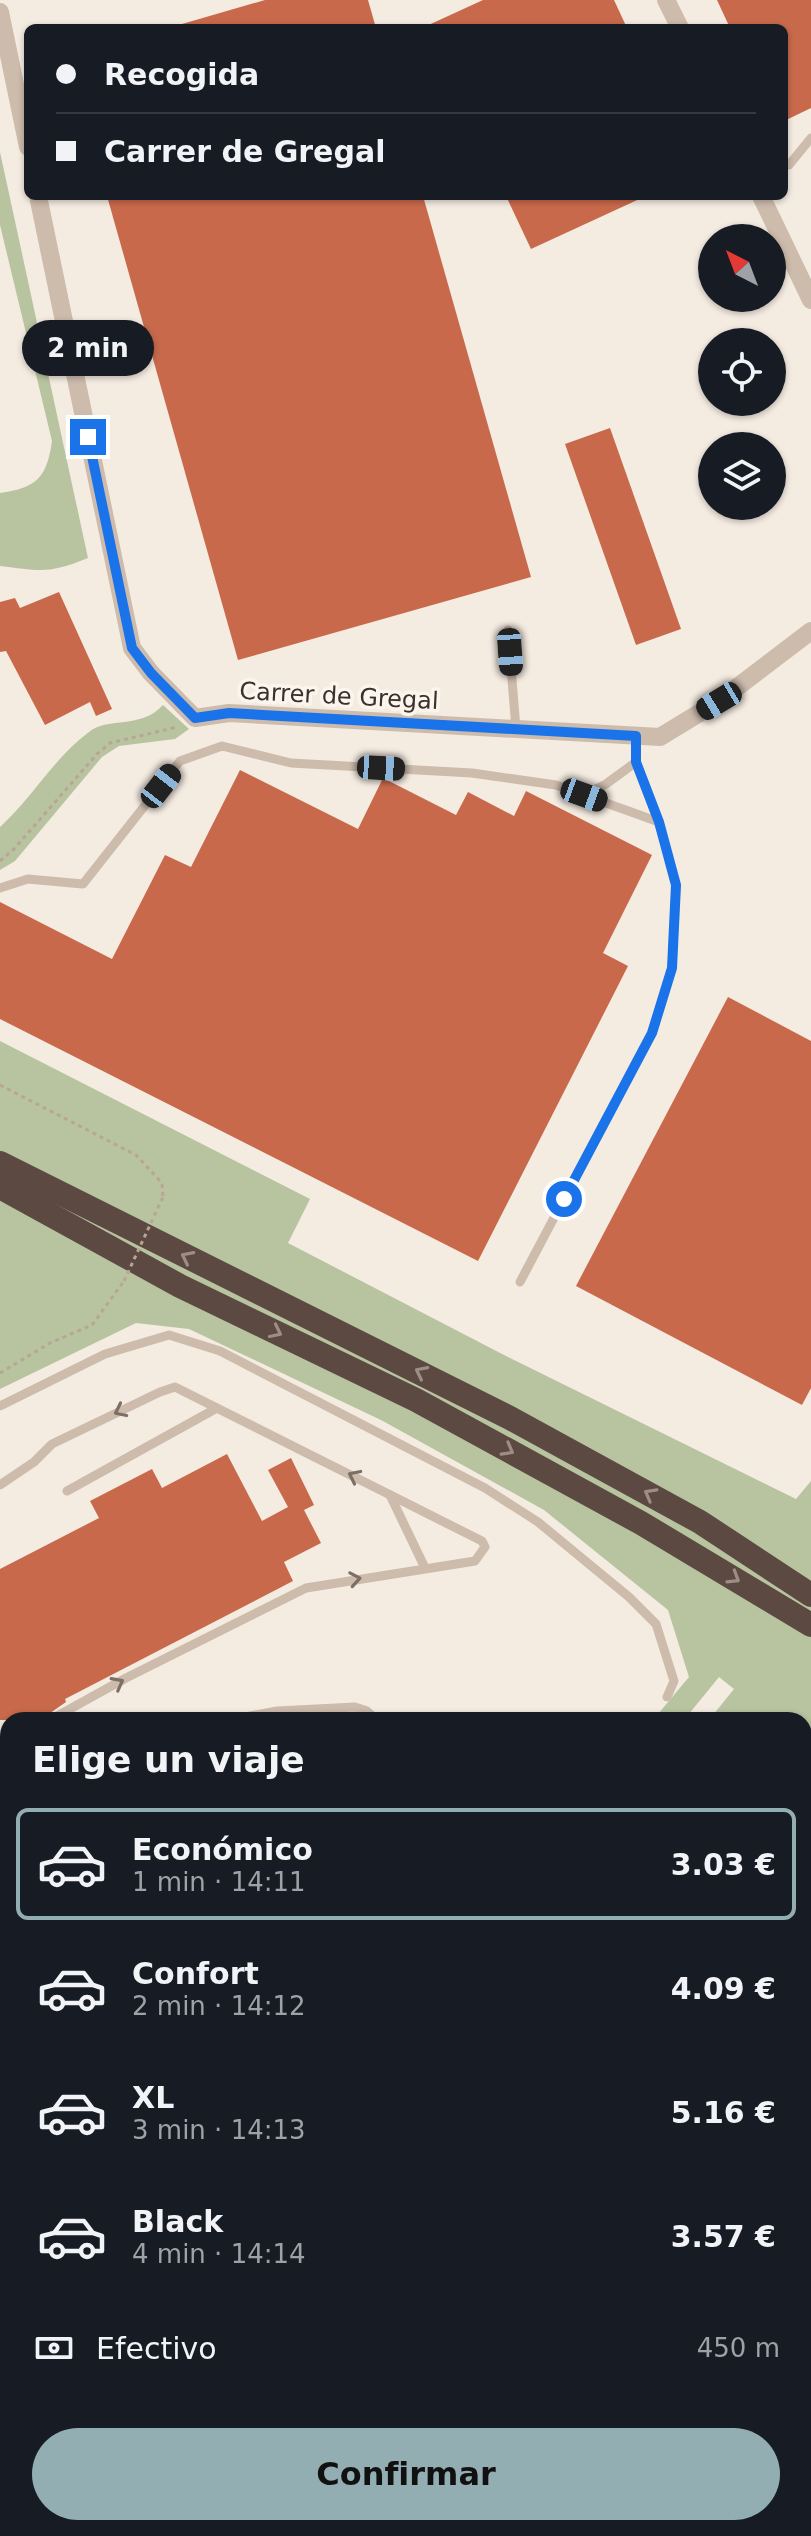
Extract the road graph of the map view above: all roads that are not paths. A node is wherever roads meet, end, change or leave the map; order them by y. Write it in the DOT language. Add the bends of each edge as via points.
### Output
graph roads {
  1 [pos="666,0"];
  2 [pos="0,12"];
  3 [pos="678,24"];
  4 [pos="24,128"];
  5 [pos="811,138"];
  6 [pos="789,165"];
  7 [pos="39,200"];
  8 [pos="763,200"];
  9 [pos="811,300"];
  10 [pos="508,630"];
  11 [pos="811,631"];
  12 [pos="516,729"];
  13 [pos="636,736"];
  14 [pos="636,762"];
  15 [pos="584,795"];
  16 [pos="659,822"];
  17 [pos="0,888"];
  18 [pos="0,1163"];
  19 [pos="0,1187"];
  20 [pos="0,1200"];
  21 [pos="82,1232"];
  22 [pos="520,1282"];
  23 [pos="0,1406"];
  24 [pos="217,1408"];
  25 [pos="0,1485"];
  26 [pos="67,1491"];
  27 [pos="390,1494"];
  28 [pos="700,1522"];
  29 [pos="425,1568"];
  30 [pos="811,1582"];
  31 [pos="811,1595"];
  32 [pos="769,1601"];
  33 [pos="811,1625"];
  34 [pos="811,1631"];
  35 [pos="667,1697"];
  36 [pos="64,1712"];
  37 [pos="272,1712"];
  38 [pos="368,1712"];
  1 -- 3 [label="street"];
  2 -- 4 [label="street"];
  5 -- 6 [label="lane"];
  7 -- 12 [label="street, Carrer de Gregal" via="132,648 151,673 195,718 229,713"];
  8 -- 9 [label="street"];
  10 -- 12 [label="lane"];
  11 -- 13 [label="street, Carrer de Gregal" via="719,701 660,737"];
  12 -- 13 [label="street, Carrer de Gregal"];
  13 -- 14 [label="lane"];
  14 -- 15 [label="lane"];
  14 -- 16 [label="lane"];
  15 -- 16 [label="lane"];
  15 -- 17 [label="lane" via="556,785 472,773 291,763 222,746 180,761 83,884 28,879"];
  16 -- 22 [label="lane" via="676,885 672,968 652,1033"];
  28 -- 18 [label="highway, one-way" via="421,1372"];
  19 -- 21 [label="highway"];
  20 -- 21 [label="highway"];
  21 -- 32 [label="highway, one-way" via="180,1286 416,1400 641,1523"];
  23 -- 35 [label="lane" via="105,1354 169,1335 220,1351 485,1488 538,1522 656,1624 674,1681"];
  24 -- 25 [label="lane, one-way" via="175,1387 160,1392 52,1444"];
  24 -- 26 [label="lane"];
  27 -- 24 [label="lane, one-way"];
  27 -- 29 [label="lane"];
  27 -- 29 [label="lane" via="485,1547 475,1561"];
  28 -- 30 [label="highway"];
  28 -- 31 [label="highway"];
  36 -- 29 [label="lane, one-way" via="306,1588"];
  32 -- 33 [label="highway"];
  32 -- 34 [label="highway"];
  37 -- 38 [label="lane" via="355,1707"];
}
